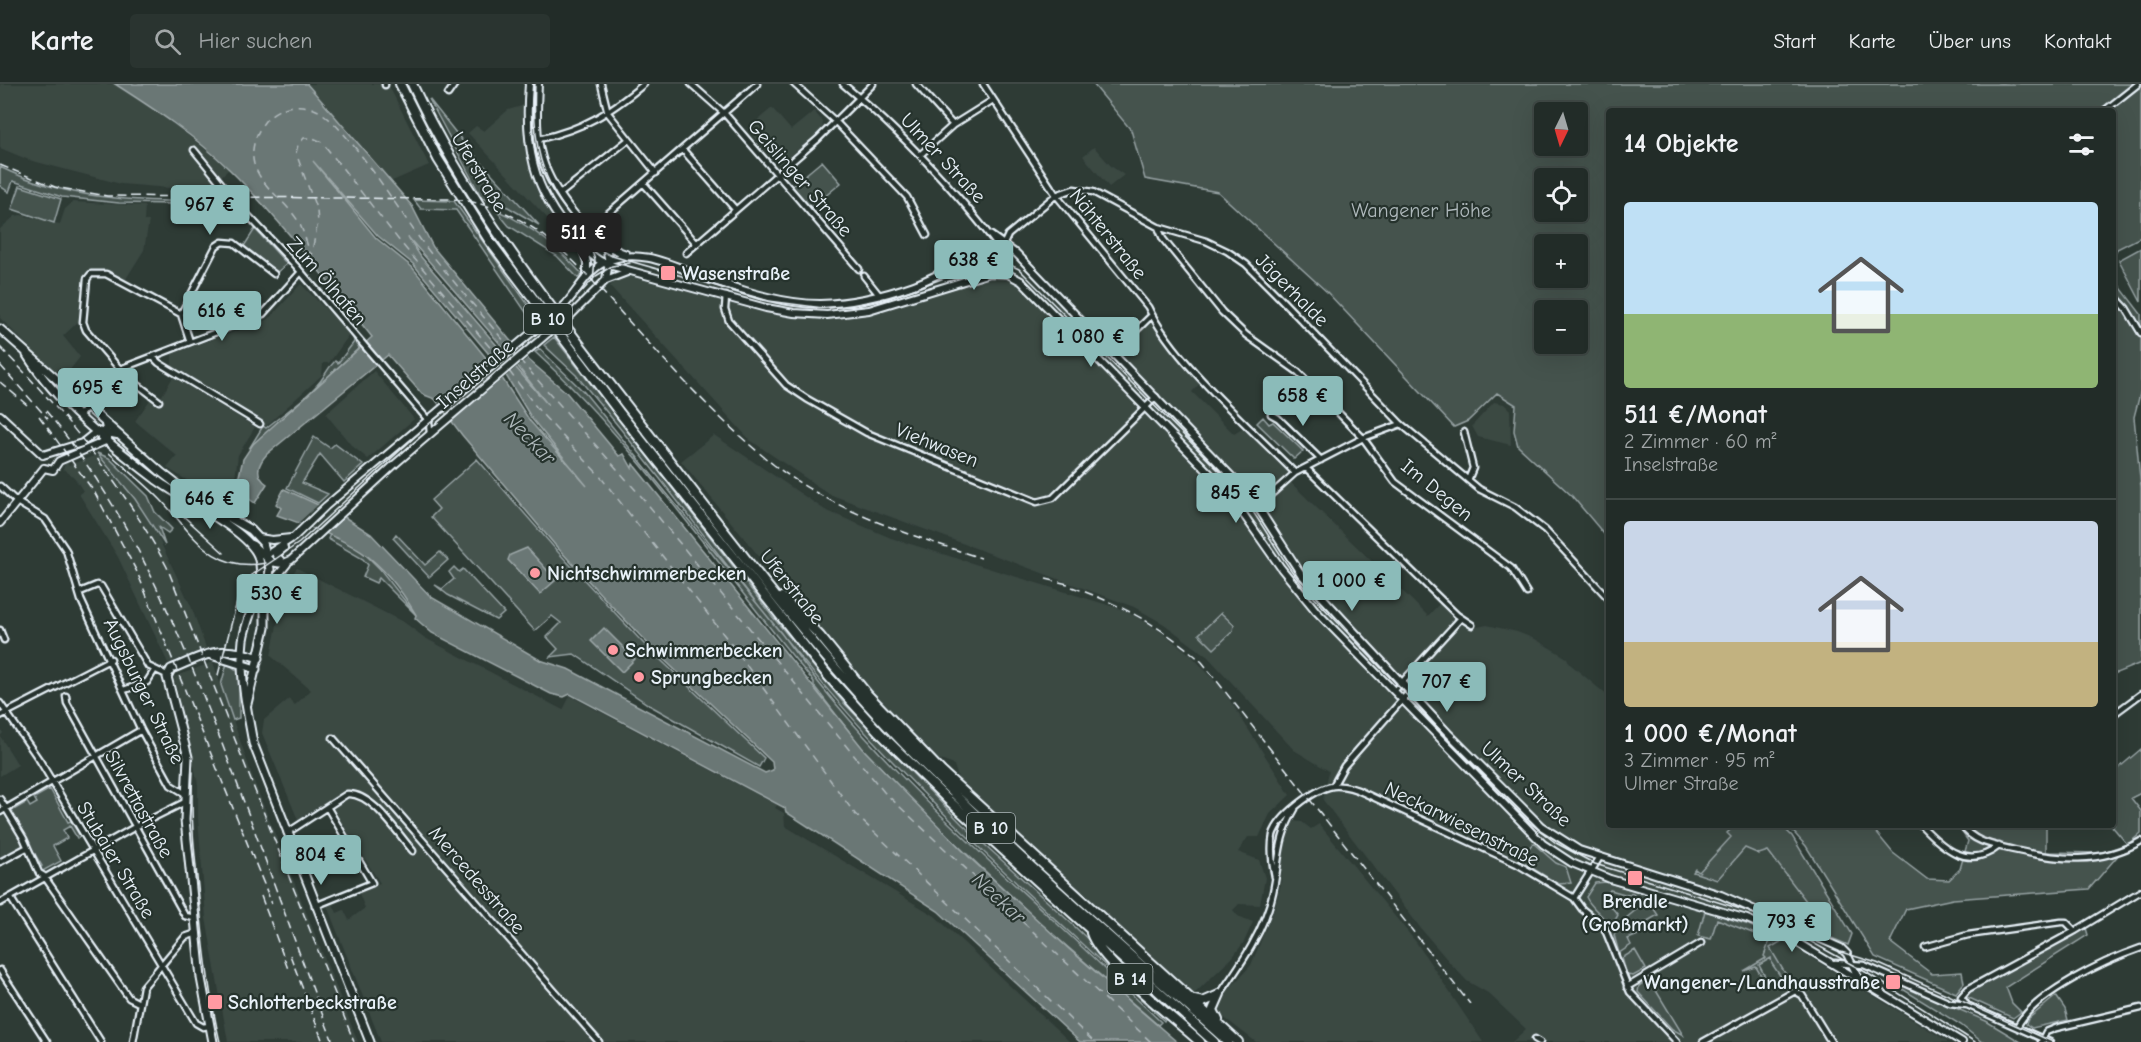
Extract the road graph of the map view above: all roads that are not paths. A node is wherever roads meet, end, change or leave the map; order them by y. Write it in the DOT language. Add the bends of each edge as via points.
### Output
graph roads {
  1 [pos="400,84"];
  2 [pos="412,84"];
  3 [pos="455,84"];
  4 [pos="529,84"];
  5 [pos="538,84"];
  6 [pos="600,84"];
  7 [pos="644,84"];
  8 [pos="691,84"];
  9 [pos="757,84"];
  10 [pos="794,84"];
  11 [pos="843,84"];
  12 [pos="873,84"];
  13 [pos="916,84"];
  14 [pos="983,84"];
  15 [pos="2138,84"];
  16 [pos="447,94"];
  17 [pos="859,97"];
  18 [pos="993,100"];
  19 [pos="2108,108"];
  20 [pos="608,113"];
  21 [pos="725,114"];
  22 [pos="835,121"];
  23 [pos="953,125"];
  24 [pos="538,139"];
  25 [pos="628,140"];
  26 [pos="194,150"];
  27 [pos="683,150"];
  28 [pos="920,155"];
  29 [pos="656,173"];
  30 [pos="777,174"];
  31 [pos="644,184"];
  32 [pos="560,194"];
  33 [pos="1056,195"];
  34 [pos="735,209"];
  35 [pos="1158,227"];
  36 [pos="589,230"];
  37 [pos="989,234"];
  38 [pos="927,235"];
  39 [pos="1004,242"];
  40 [pos="697,244"];
  41 [pos="581,245"];
  42 [pos="606,246"];
  43 [pos="1001,250"];
  44 [pos="686,253"];
  45 [pos="1016,253"];
  46 [pos="632,255"];
  47 [pos="607,263"];
  48 [pos="859,269"];
  49 [pos="628,272"];
  50 [pos="301,273"];
  51 [pos="999,273"];
  52 [pos="274,274"];
  53 [pos="864,276"];
  54 [pos="586,278"];
  55 [pos="606,279"];
  56 [pos="726,296"];
  57 [pos="880,296"];
  58 [pos="2116,297"];
  59 [pos="181,314"];
  60 [pos="1152,315"];
  61 [pos="0,329"];
  62 [pos="2141,333"];
  63 [pos="190,342"];
  64 [pos="1112,354"];
  65 [pos="27,355"];
  66 [pos="153,357"];
  67 [pos="120,369"];
  68 [pos="1156,397"];
  69 [pos="159,401"];
  70 [pos="1147,407"];
  71 [pos="86,408"];
  72 [pos="1271,414"];
  73 [pos="0,415"];
  74 [pos="79,416"];
  75 [pos="428,420"];
  76 [pos="105,424"];
  77 [pos="260,424"];
  78 [pos="1401,424"];
  79 [pos="97,431"];
  80 [pos="1464,432"];
  81 [pos="117,435"];
  82 [pos="430,435"];
  83 [pos="107,436"];
  84 [pos="1363,438"];
  85 [pos="54,453"];
  86 [pos="43,455"];
  87 [pos="1321,460"];
  88 [pos="59,461"];
  89 [pos="44,468"];
  90 [pos="1306,468"];
  91 [pos="370,469"];
  92 [pos="1295,473"];
  93 [pos="1468,480"];
  94 [pos="374,484"];
  95 [pos="0,486"];
  96 [pos="17,502"];
  97 [pos="1257,507"];
  98 [pos="0,523"];
  99 [pos="294,537"];
  100 [pos="259,538"];
  101 [pos="248,541"];
  102 [pos="267,558"];
  103 [pos="289,561"];
  104 [pos="260,572"];
  105 [pos="268,587"];
  106 [pos="80,592"];
  107 [pos="1527,593"];
  108 [pos="776,594"];
  109 [pos="1606,596"];
  110 [pos="1461,618"];
  111 [pos="1472,625"];
  112 [pos="0,630"];
  113 [pos="4,640"];
  114 [pos="242,652"];
  115 [pos="208,654"];
  116 [pos="258,658"];
  117 [pos="111,659"];
  118 [pos="242,663"];
  119 [pos="256,669"];
  120 [pos="154,671"];
  121 [pos="167,675"];
  122 [pos="1402,683"];
  123 [pos="124,690"];
  124 [pos="1410,691"];
  125 [pos="1394,692"];
  126 [pos="2141,694"];
  127 [pos="66,696"];
  128 [pos="1402,700"];
  129 [pos="0,703"];
  130 [pos="247,704"];
  131 [pos="7,712"];
  132 [pos="2116,713"];
  133 [pos="0,716"];
  134 [pos="141,730"];
  135 [pos="333,738"];
  136 [pos="95,757"];
  137 [pos="52,783"];
  138 [pos="1333,786"];
  139 [pos="184,793"];
  140 [pos="0,799"];
  141 [pos="183,803"];
  142 [pos="327,807"];
  143 [pos="6,809"];
  144 [pos="0,812"];
  145 [pos="135,827"];
  146 [pos="1924,828"];
  147 [pos="1964,828"];
  148 [pos="287,833"];
  149 [pos="2141,841"];
  150 [pos="1999,846"];
  151 [pos="26,848"];
  152 [pos="92,851"];
  153 [pos="413,851"];
  154 [pos="1600,857"];
  155 [pos="0,862"];
  156 [pos="1591,871"];
  157 [pos="44,876"];
  158 [pos="2141,891"];
  159 [pos="10,897"];
  160 [pos="1574,898"];
  161 [pos="0,903"];
  162 [pos="315,906"];
  163 [pos="195,918"];
  164 [pos="1090,931"];
  165 [pos="2075,931"];
  166 [pos="197,933"];
  167 [pos="1701,943"];
  168 [pos="1925,947"];
  169 [pos="2141,948"];
  170 [pos="1829,961"];
  171 [pos="161,963"];
  172 [pos="1849,963"];
  173 [pos="0,970"];
  174 [pos="1860,980"];
  175 [pos="1627,987"];
  176 [pos="1220,994"];
  177 [pos="1189,998"];
  178 [pos="138,1003"];
  179 [pos="1967,1005"];
  180 [pos="2141,1008"];
  181 [pos="209,1026"];
  182 [pos="2017,1027"];
  183 [pos="1228,1038"];
  184 [pos="2042,1040"];
  185 [pos="46,1042"];
  186 [pos="101,1042"];
  187 [pos="133,1042"];
  188 [pos="213,1042"];
  189 [pos="370,1042"];
  190 [pos="599,1042"];
  191 [pos="1200,1042"];
  192 [pos="1214,1042"];
  193 [pos="1238,1042"];
  194 [pos="1677,1042"];
  195 [pos="1703,1042"];
  196 [pos="1831,1042"];
  197 [pos="1962,1042"];
  198 [pos="2050,1042"];
  1 -- 164 [label="highway, Uferstraße / B 10" via="438,159 489,240 619,412 829,677 946,798"];
  2 -- 108 [label="highway, Uferstraße / B 10" via="444,149 498,234 595,365"];
  3 -- 16 [label="street"];
  4 -- 41 [label="street" via="530,147 537,180 555,214"];
  5 -- 24 [label="street"];
  6 -- 20 [label="street"];
  7 -- 20 [label="street"];
  8 -- 21 [label="street, Geislinger Straße"];
  9 -- 21 [label="street"];
  10 -- 22 [label="street"];
  11 -- 17 [label="street, Ulmer Straße"];
  12 -- 17 [label="street"];
  13 -- 23 [label="street"];
  14 -- 18 [label="street, Nähterstraße"];
  15 -- 19 [label="street"];
  17 -- 22 [label="street"];
  17 -- 28 [label="street, Ulmer Straße"];
  18 -- 23 [label="street"];
  18 -- 33 [label="street, Nähterstraße"];
  20 -- 24 [label="street" via="569,132"];
  20 -- 25 [label="street"];
  21 -- 27 [label="street"];
  21 -- 30 [label="street, Geislinger Straße"];
  22 -- 30 [label="street"];
  22 -- 38 [label="street" via="907,197"];
  23 -- 28 [label="street"];
  24 -- 32 [label="street" via="545,166"];
  25 -- 29 [label="street"];
  25 -- 32 [label="street"];
  26 -- 50 [label="street, Zum Ölhafen"];
  27 -- 29 [label="street"];
  27 -- 34 [label="street"];
  28 -- 37 [label="street, Ulmer Straße"];
  29 -- 31 [label="street"];
  30 -- 34 [label="street"];
  30 -- 48 [label="street, Geislinger Straße"];
  31 -- 36 [label="street"];
  31 -- 40 [label="street"];
  32 -- 36 [label="street"];
  33 -- 35 [label="street, Jägerhalde" via="1074,189 1093,192"];
  33 -- 39 [label="street"];
  33 -- 60 [label="street, Nähterstraße"];
  34 -- 40 [label="street"];
  35 -- 78 [label="street, Jägerhalde" via="1206,241 1246,264"];
  35 -- 84 [label="street, Im Degen" via="1163,239 1222,312 1298,372"];
  36 -- 42 [label="street"];
  37 -- 39 [label="street, Ulmer Straße"];
  37 -- 43 [label="street, Ulmer Straße"];
  39 -- 43 [label="street"];
  39 -- 45 [label="street, Ulmer Straße"];
  40 -- 44 [label="street"];
  41 -- 47 [label="street"];
  41 -- 54 [label="street" via="587,260"];
  42 -- 46 [label="street"];
  42 -- 47 [label="street"];
  43 -- 45 [label="street"];
  43 -- 51 [label="street"];
  43 -- 57 [label="street, Inselstraße"];
  45 -- 64 [label="street, Ulmer Straße"];
  46 -- 47 [label="street, Inselstraße"];
  46 -- 57 [label="street, Inselstraße" via="747,291 797,302 838,303"];
  47 -- 49 [label="street"];
  47 -- 54 [label="street, Inselstraße"];
  47 -- 55 [label="street"];
  49 -- 55 [label="street, Inselstraße"];
  49 -- 56 [label="street"];
  50 -- 63 [label="street" via="263,314"];
  50 -- 75 [label="street, Zum Ölhafen"];
  51 -- 56 [label="street" via="869,310 840,314 794,313"];
  51 -- 70 [label="street, Ulmer Straße" via="1026,285"];
  52 -- 59 [label="street" via="234,243 222,242 216,246"];
  53 -- 57 [label="street"];
  54 -- 75 [label="street, Inselstraße, bridge" via="565,305"];
  55 -- 82 [label="street, Inselstraße, bridge" via="571,315"];
  56 -- 70 [label="street, Viehwasen" via="729,321 786,385 867,433 1037,502 1053,498"];
  58 -- 62 [label="street"];
  59 -- 63 [label="street"];
  59 -- 67 [label="street" via="106,274 91,274 85,288 83,322"];
  60 -- 64 [label="street"];
  60 -- 92 [label="street, Nähterstraße" via="1203,379"];
  61 -- 65 [label="main road"];
  63 -- 66 [label="street"];
  64 -- 68 [label="street, Ulmer Straße"];
  65 -- 71 [label="main road"];
  65 -- 74 [label="main road" via="39,375"];
  66 -- 67 [label="street"];
  66 -- 77 [label="street"];
  67 -- 69 [label="street"];
  67 -- 71 [label="street"];
  68 -- 70 [label="street, Viehwasen"];
  68 -- 97 [label="street, Ulmer Straße"];
  70 -- 125 [label="street, Ulmer Straße" via="1227,491 1316,611"];
  71 -- 74 [label="street"];
  71 -- 76 [label="main road"];
  72 -- 87 [label="street"];
  73 -- 86 [label="street"];
  74 -- 79 [label="main road"];
  75 -- 82 [label="street"];
  75 -- 91 [label="street, Inselstraße"];
  76 -- 81 [label="main road"];
  76 -- 83 [label="street"];
  78 -- 84 [label="street"];
  78 -- 93 [label="street, Jägerhalde"];
  79 -- 83 [label="main road"];
  79 -- 85 [label="street" via="82,443"];
  80 -- 93 [label="street" via="1473,468"];
  81 -- 83 [label="street"];
  81 -- 100 [label="main road" via="187,493 246,526"];
  82 -- 94 [label="street, Inselstraße"];
  83 -- 88 [label="street"];
  83 -- 101 [label="main road" via="178,496"];
  84 -- 87 [label="street"];
  84 -- 107 [label="street, Im Degen" via="1395,482 1511,568"];
  85 -- 86 [label="street"];
  85 -- 88 [label="street"];
  86 -- 89 [label="street"];
  87 -- 90 [label="street"];
  88 -- 89 [label="street" via="55,469"];
  89 -- 96 [label="street"];
  90 -- 92 [label="street"];
  90 -- 110 [label="street"];
  91 -- 94 [label="street" via="375,472"];
  91 -- 99 [label="street, Inselstraße"];
  92 -- 97 [label="street"];
  93 -- 109 [label="street, Jägerhalde" via="1545,530"];
  94 -- 103 [label="street, Inselstraße"];
  95 -- 96 [label="street, Augsburger Straße"];
  96 -- 98 [label="street"];
  96 -- 106 [label="street, Augsburger Straße" via="45,519 71,563"];
  97 -- 122 [label="street, Ulmer Straße" via="1301,574"];
  99 -- 100 [label="street"];
  99 -- 102 [label="street, Inselstraße"];
  99 -- 103 [label="street" via="276,555 280,562"];
  100 -- 102 [label="main road"];
  101 -- 102 [label="street"];
  101 -- 104 [label="main road" via="257,555"];
  102 -- 103 [label="street" via="278,564"];
  102 -- 104 [label="main road"];
  102 -- 105 [label="main road"];
  103 -- 105 [label="street, Inselstraße"];
  104 -- 114 [label="main road"];
  105 -- 116 [label="main road"];
  106 -- 117 [label="street, Augsburger Straße"];
  106 -- 120 [label="street" via="99,585 106,592 143,659"];
  108 -- 177 [label="highway" via="788,600 868,695 942,772"];
  108 -- 183 [label="highway, Uferstraße / B 10" via="842,675 944,784"];
  110 -- 111 [label="street"];
  110 -- 122 [label="street"];
  112 -- 113 [label="street"];
  114 -- 115 [label="main road" via="216,650"];
  114 -- 116 [label="main road"];
  114 -- 118 [label="main road"];
  115 -- 118 [label="main road"];
  115 -- 121 [label="main road" via="171,669"];
  116 -- 119 [label="main road"];
  117 -- 123 [label="street, Augsburger Straße"];
  117 -- 131 [label="street"];
  118 -- 119 [label="main road"];
  118 -- 130 [label="main road" via="241,688"];
  119 -- 130 [label="main road"];
  120 -- 121 [label="street"];
  120 -- 123 [label="street" via="147,682"];
  121 -- 139 [label="main road" via="188,757"];
  122 -- 124 [label="street, Ulmer Straße"];
  122 -- 125 [label="street"];
  123 -- 134 [label="street, Augsburger Straße"];
  124 -- 128 [label="street"];
  124 -- 154 [label="street, Ulmer Straße" via="1541,826 1566,843"];
  125 -- 128 [label="street, Ulmer Straße"];
  126 -- 132 [label="street"];
  127 -- 136 [label="street, Silvrettastraße"];
  128 -- 138 [label="street" via="1344,766"];
  128 -- 156 [label="street, Ulmer Straße" via="1524,827 1552,851"];
  129 -- 131 [label="street, Stubaier Straße"];
  130 -- 148 [label="main road" via="253,743"];
  131 -- 133 [label="street"];
  131 -- 137 [label="street, Stubaier Straße"];
  134 -- 136 [label="street"];
  134 -- 139 [label="street, Augsburger Straße" via="171,784"];
  135 -- 190 [label="street, Mercedesstraße"];
  136 -- 137 [label="street"];
  136 -- 145 [label="street, Silvrettastraße"];
  137 -- 143 [label="street"];
  137 -- 152 [label="street, Stubaier Straße"];
  138 -- 160 [label="street, Neckarwiesenstraße" via="1364,793 1506,859"];
  138 -- 176 [label="street" via="1297,807 1284,827 1270,904 1251,947"];
  139 -- 141 [label="main road"];
  140 -- 143 [label="street"];
  141 -- 145 [label="street"];
  141 -- 163 [label="main road"];
  142 -- 148 [label="street"];
  142 -- 153 [label="street" via="347,794 365,797"];
  142 -- 162 [label="street" via="372,883"];
  143 -- 144 [label="street"];
  143 -- 151 [label="street"];
  145 -- 152 [label="street"];
  145 -- 163 [label="street, Silvrettastraße" via="185,916"];
  146 -- 150 [label="street" via="1944,847 1966,858 1981,857"];
  147 -- 150 [label="street" via="1972,837"];
  148 -- 162 [label="main road"];
  149 -- 150 [label="street" via="2111,853 2079,859 2054,858"];
  151 -- 155 [label="street"];
  151 -- 157 [label="street"];
  152 -- 157 [label="street"];
  152 -- 171 [label="street, Stubaier Straße"];
  154 -- 156 [label="street"];
  154 -- 172 [label="street, Ulmer Straße" via="1737,901 1841,948"];
  156 -- 160 [label="street"];
  156 -- 170 [label="street, Ulmer Straße" via="1747,919"];
  157 -- 159 [label="street"];
  157 -- 178 [label="street" via="129,998"];
  158 -- 165 [label="street"];
  159 -- 161 [label="street"];
  159 -- 186 [label="street"];
  160 -- 175 [label="street" via="1605,927"];
  162 -- 189 [label="main road"];
  163 -- 166 [label="main road"];
  164 -- 191 [label="highway, B 14" via="1093,941 1124,974"];
  164 -- 192 [label="highway, Uferstraße / B 10"];
  165 -- 168 [label="street" via="2061,922 1968,935"];
  165 -- 179 [label="street" via="1968,989 1961,997"];
  166 -- 171 [label="street" via="185,937"];
  166 -- 181 [label="main road"];
  167 -- 175 [label="street"];
  169 -- 182 [label="street" via="2078,976 2032,1010"];
  170 -- 172 [label="street"];
  170 -- 174 [label="street, Ulmer Straße"];
  171 -- 178 [label="street" via="143,987"];
  171 -- 181 [label="street, Stubaier Straße" via="196,1023"];
  172 -- 174 [label="street, Ulmer Straße"];
  172 -- 179 [label="street" via="1864,965 1950,1003"];
  173 -- 185 [label="street"];
  174 -- 197 [label="street, Ulmer Straße"];
  175 -- 194 [label="street"];
  176 -- 177 [label="highway" via="1203,1002"];
  176 -- 183 [label="highway" via="1214,1014"];
  177 -- 183 [label="highway"];
  178 -- 187 [label="street"];
  179 -- 182 [label="street"];
  180 -- 184 [label="street" via="2055,1028 2046,1032"];
  181 -- 188 [label="main road"];
  182 -- 184 [label="street"];
  183 -- 193 [label="highway"];
  184 -- 198 [label="street"];
  195 -- 196 [label="street" via="1795,991 1802,995"];
}
